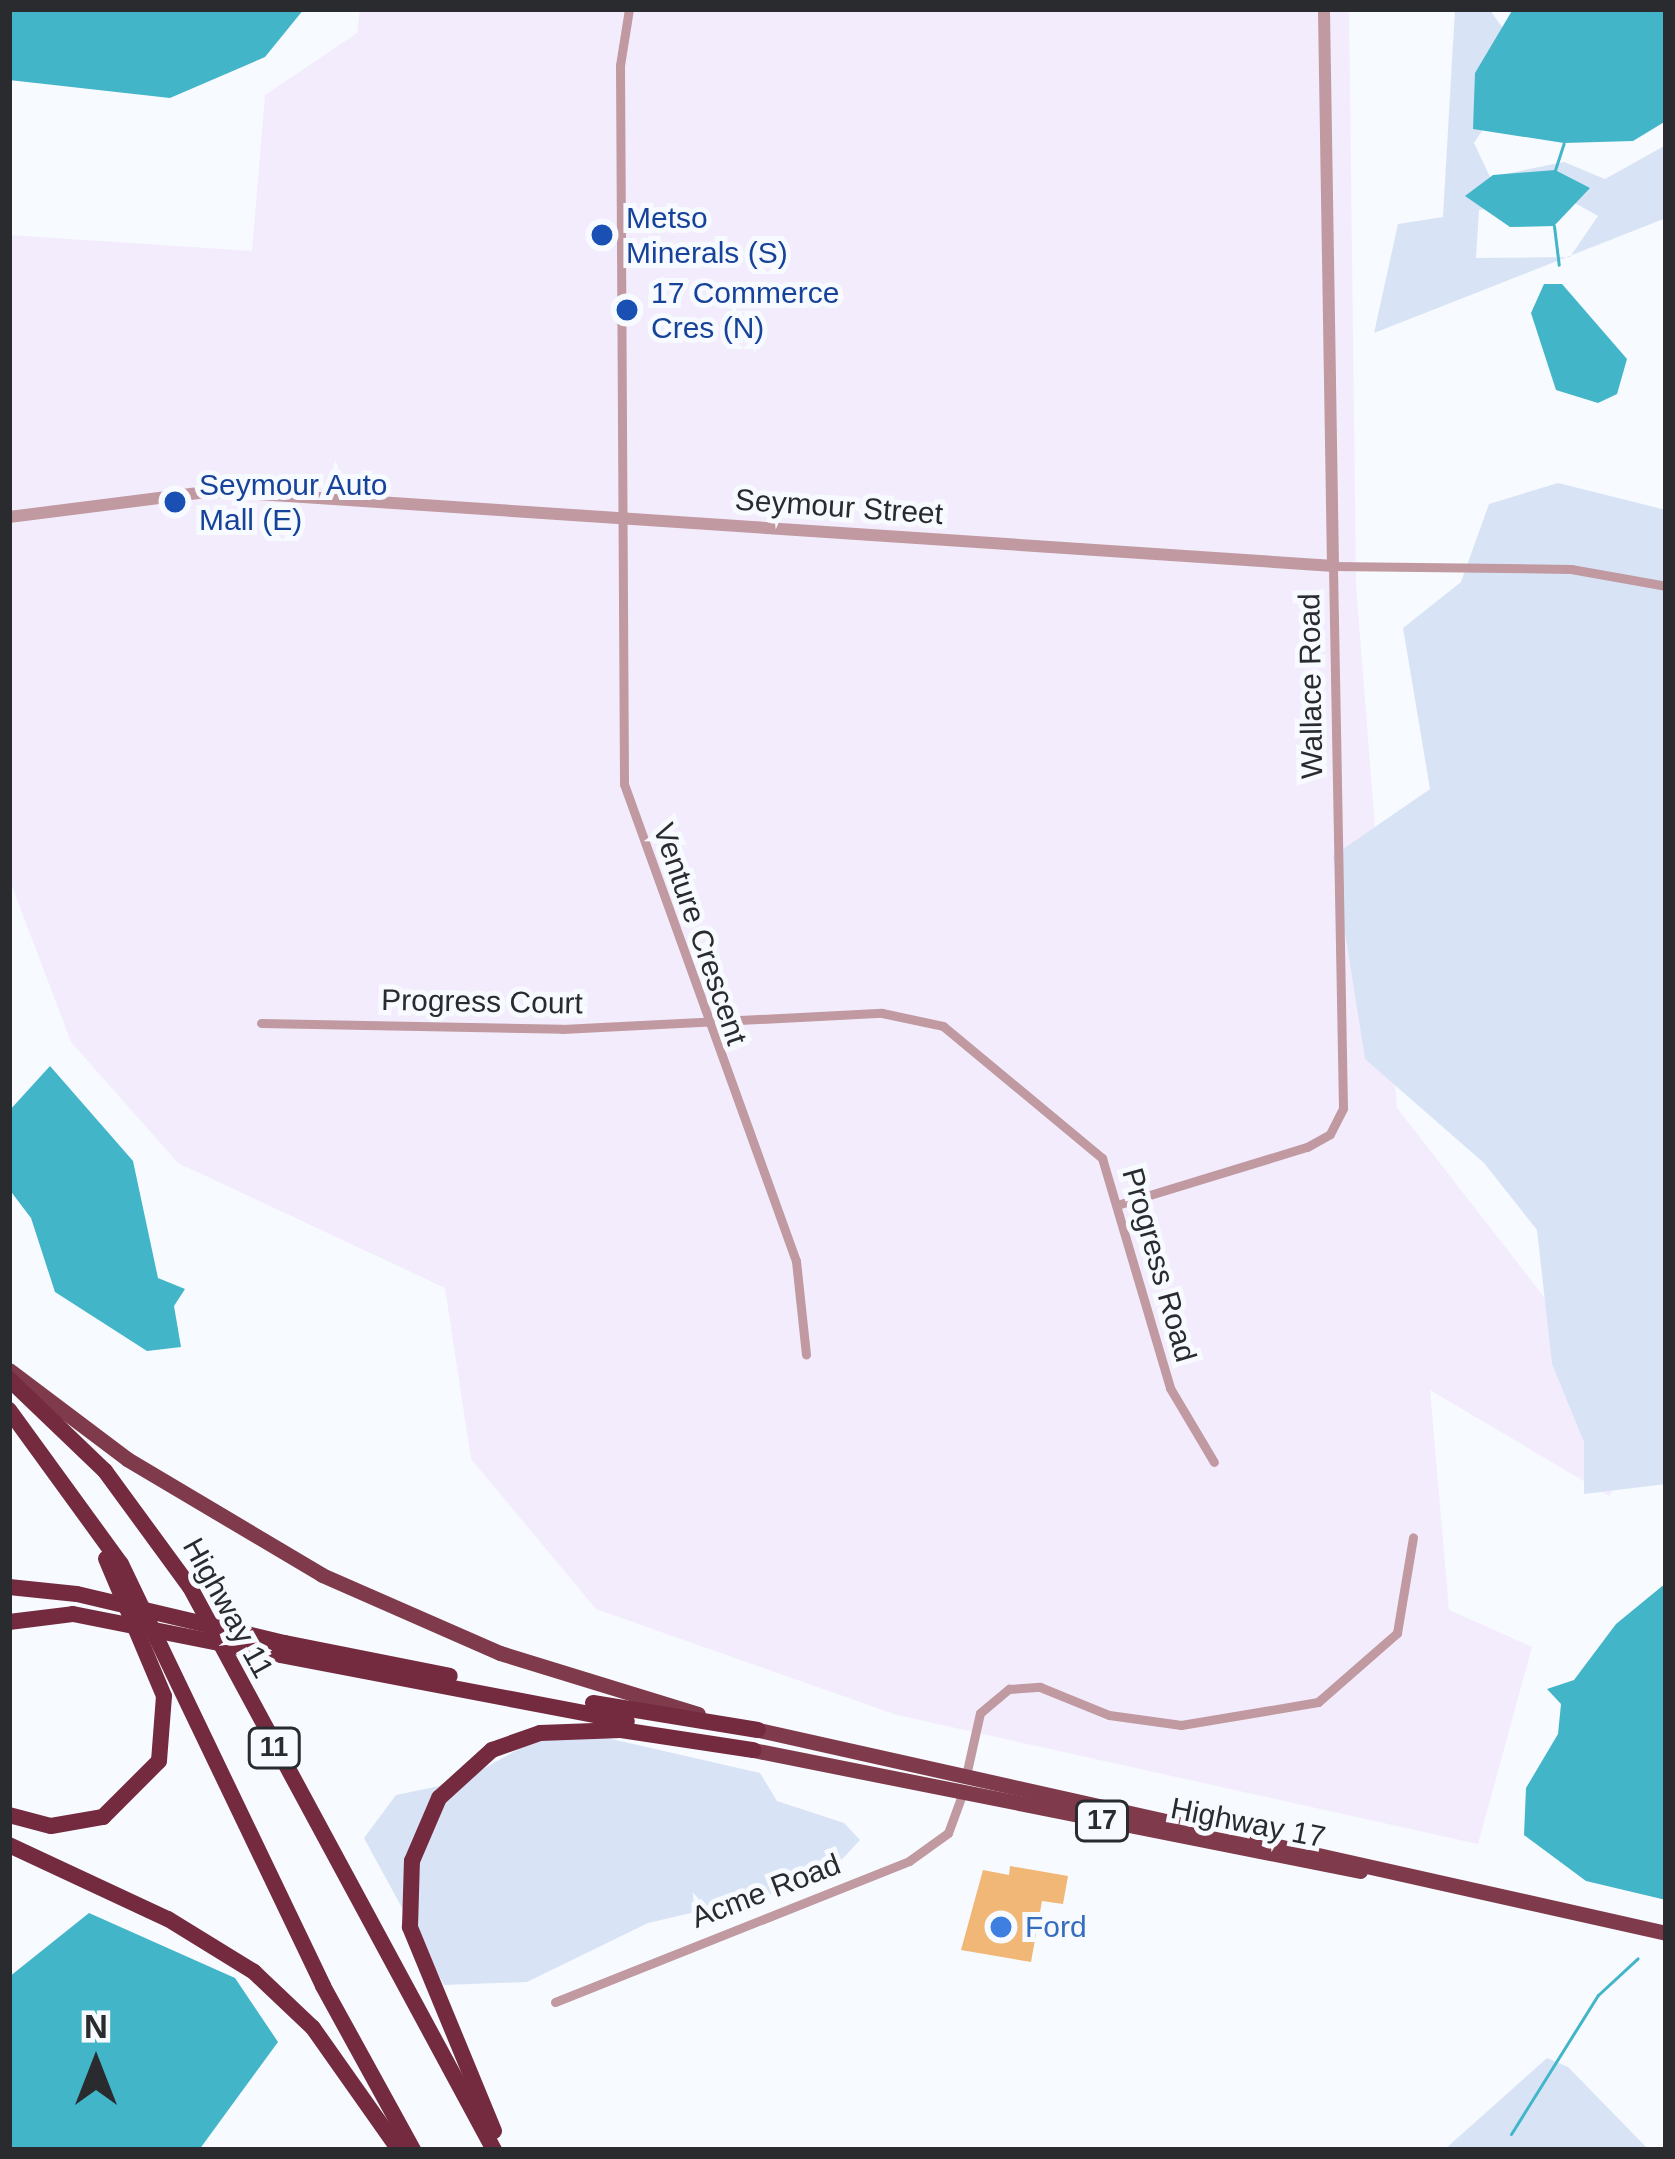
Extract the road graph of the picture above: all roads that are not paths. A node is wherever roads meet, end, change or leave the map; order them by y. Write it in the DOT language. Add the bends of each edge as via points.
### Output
graph roads {
  1 [pos="629,9"];
  2 [pos="1324,9"];
  3 [pos="619,515"];
  4 [pos="9,518"];
  5 [pos="1333,566"];
  6 [pos="1666,586"];
  7 [pos="702,1022"];
  8 [pos="261,1023"];
  9 [pos="1118,1205"];
  10 [pos="806,1354"];
  11 [pos="9,1374"];
  12 [pos="9,1410"];
  13 [pos="1214,1462"];
  14 [pos="58,1468"];
  15 [pos="1413,1537"];
  16 [pos="9,1587"];
  17 [pos="9,1622"];
  18 [pos="282,1649"];
  19 [pos="758,1730"];
  20 [pos="753,1750"];
  21 [pos="967,1771"];
  22 [pos="963,1792"];
  23 [pos="9,1815"];
  24 [pos="9,1845"];
  25 [pos="1452,1886"];
  26 [pos="1666,1933"];
  27 [pos="555,2002"];
  28 [pos="399,2150"];
  29 [pos="413,2150"];
  30 [pos="494,2150"];
  31 [pos="504,2150"];
  1 -- 3 [label="street, Venture Crescent" via="620,65"];
  2 -- 5 [label="street, Wallace Road"];
  3 -- 4 [label="street, Seymour Street" via="214,491"];
  3 -- 5 [label="street, Seymour Street"];
  3 -- 7 [label="street, Venture Crescent" via="624,784"];
  5 -- 6 [label="street, Seymour Street" via="1571,569"];
  5 -- 9 [label="street, Wallace Road" via="1343,1108 1330,1134 1307,1148"];
  7 -- 8 [label="street, Progress Court"];
  7 -- 9 [label="street, Progress Road" via="882,1013 943,1026 1075,1126 1102,1158"];
  7 -- 10 [label="street, Venture Crescent" via="796,1261"];
  9 -- 13 [label="street, Progress Road" via="1170,1388"];
  11 -- 19 [label="highway, Highway 17" via="127,1459 342,1585 521,1660"];
  11 -- 30 [label="highway, Highway 11 / 11" via="104,1471 190,1587"];
  12 -- 14 [label="highway, 11"];
  14 -- 23 [label="highway" via="147,1643 164,1696 164,1746 152,1776 104,1816 51,1826"];
  14 -- 29 [label="highway, 11" via="121,1564 322,1986"];
  15 -- 21 [label="street" via="1397,1633 1318,1702 1180,1725 1109,1714 1040,1687 1009,1689 980,1713"];
  16 -- 18 [label="highway, bridge" via="77,1594"];
  17 -- 18 [label="highway, bridge" via="73,1614"];
  18 -- 19 [label="highway"];
  18 -- 20 [label="highway"];
  19 -- 21 [label="highway, Highway 17 / 17"];
  20 -- 22 [label="highway, Highway 17 / 17"];
  20 -- 31 [label="highway" via="621,1730 540,1732 492,1750 439,1798 416,1843 410,1928 431,1998"];
  21 -- 22 [label="highway"];
  21 -- 25 [label="highway, Highway 17 / 17"];
  22 -- 25 [label="highway, Highway 17 / 17"];
  22 -- 27 [label="street, Acme Road" via="948,1832 909,1861"];
  24 -- 28 [label="highway" via="254,1972 326,2043"];
  25 -- 26 [label="highway, Highway 17 / 17"];
}
